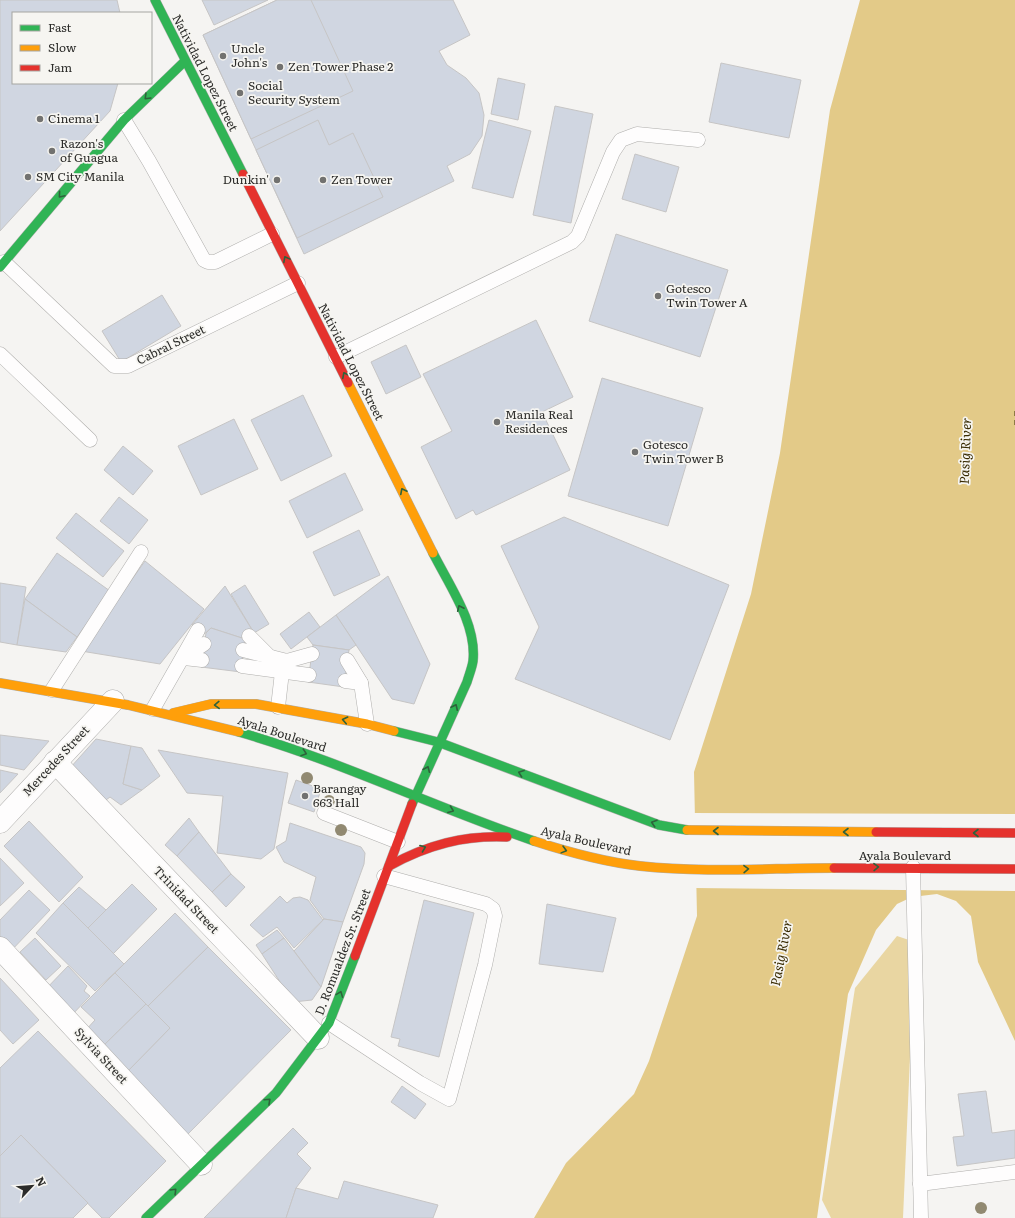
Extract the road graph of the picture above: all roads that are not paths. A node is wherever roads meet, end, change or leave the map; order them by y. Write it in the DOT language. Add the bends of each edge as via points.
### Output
graph roads {
  1 [pos="155,0"];
  2 [pos="185,61"];
  3 [pos="124,120"];
  4 [pos="698,140"];
  5 [pos="272,234"];
  6 [pos="2,264"];
  7 [pos="298,283"];
  8 [pos="0,354"];
  9 [pos="336,357"];
  10 [pos="90,440"];
  11 [pos="142,552"];
  12 [pos="198,630"];
  13 [pos="250,636"];
  14 [pos="204,644"];
  15 [pos="244,650"];
  16 [pos="312,654"];
  17 [pos="267,655"];
  18 [pos="184,658"];
  19 [pos="202,660"];
  20 [pos="347,660"];
  21 [pos="242,666"];
  22 [pos="284,666"];
  23 [pos="309,675"];
  24 [pos="345,681"];
  25 [pos="0,683"];
  26 [pos="361,683"];
  27 [pos="52,690"];
  28 [pos="113,701"];
  29 [pos="278,707"];
  30 [pos="152,709"];
  31 [pos="173,714"];
  32 [pos="367,724"];
  33 [pos="438,742"];
  34 [pos="55,762"];
  35 [pos="415,796"];
  36 [pos="324,813"];
  37 [pos="0,822"];
  38 [pos="1015,833"];
  39 [pos="526,839"];
  40 [pos="398,842"];
  41 [pos="912,867"];
  42 [pos="1015,869"];
  43 [pos="387,871"];
  44 [pos="0,948"];
  45 [pos="323,1030"];
  46 [pos="201,1164"];
  47 [pos="1015,1172"];
  48 [pos="920,1184"];
  49 [pos="146,1218"];
  50 [pos="921,1218"];
  1 -- 2 [label="main road, Natividad Lopez Street"];
  2 -- 3 [label="main road, one-way"];
  2 -- 5 [label="main road, Natividad Lopez Street"];
  3 -- 5 [label="lane" via="204,260 215,262"];
  3 -- 6 [label="main road, one-way"];
  4 -- 9 [label="lane" via="637,134 622,140 613,152 578,236 572,242"];
  7 -- 5 [label="main road, Natividad Lopez Street, one-way"];
  6 -- 7 [label="lane, Cabral Street" via="114,366 128,366"];
  7 -- 9 [label="main road, Natividad Lopez Street"];
  8 -- 10 [label="lane"];
  33 -- 9 [label="main road, Natividad Lopez Street, one-way" via="467,682 473,662 473,644 469,628"];
  11 -- 27 [label="lane"];
  12 -- 18 [label="lane"];
  13 -- 17 [label="lane"];
  14 -- 18 [label="lane"];
  15 -- 17 [label="lane"];
  16 -- 22 [label="lane"];
  17 -- 22 [label="lane"];
  18 -- 19 [label="lane"];
  18 -- 30 [label="lane"];
  20 -- 26 [label="lane"];
  21 -- 22 [label="lane"];
  22 -- 23 [label="lane"];
  22 -- 29 [label="lane"];
  24 -- 26 [label="lane"];
  25 -- 27 [label="main road, Ayala Boulevard"];
  26 -- 32 [label="lane"];
  27 -- 28 [label="main road, Ayala Boulevard"];
  28 -- 30 [label="main road, Ayala Boulevard"];
  28 -- 34 [label="street, Mercedes Street"];
  29 -- 31 [label="main road, Ayala Boulevard, one-way" via="256,704 211,704"];
  32 -- 29 [label="main road, Ayala Boulevard, one-way"];
  30 -- 31 [label="main road, Ayala Boulevard"];
  31 -- 35 [label="main road, Ayala Boulevard, one-way" via="334,763"];
  32 -- 33 [label="main road, Ayala Boulevard"];
  35 -- 33 [label="main road, Natividad Lopez Street, one-way"];
  38 -- 33 [label="main road, Ayala Boulevard, one-way" via="692,831 659,825"];
  34 -- 37 [label="street, Mercedes Street"];
  34 -- 45 [label="street, Trinidad Street"];
  35 -- 39 [label="main road, Ayala Boulevard, one-way"];
  35 -- 40 [label="main road, D. Romualdez Sr. Street"];
  36 -- 40 [label="lane"];
  39 -- 41 [label="main road, Ayala Boulevard, one-way" via="616,862 672,870"];
  43 -- 39 [label="main road, one-way" via="422,848 441,842 468,837"];
  40 -- 43 [label="main road, D. Romualdez Sr. Street"];
  41 -- 42 [label="main road, Ayala Boulevard"];
  41 -- 48 [label="lane"];
  45 -- 43 [label="main road, D. Romualdez Sr. Street, one-way"];
  43 -- 45 [label="lane" via="486,904 493,909 495,916 485,965 449,1099"];
  44 -- 46 [label="street, Sylvia Street"];
  46 -- 45 [label="main road, D. Romualdez Sr. Street, one-way" via="276,1093"];
  49 -- 46 [label="main road, D. Romualdez Sr. Street, one-way"];
  47 -- 48 [label="lane"];
  48 -- 50 [label="lane"];
}
